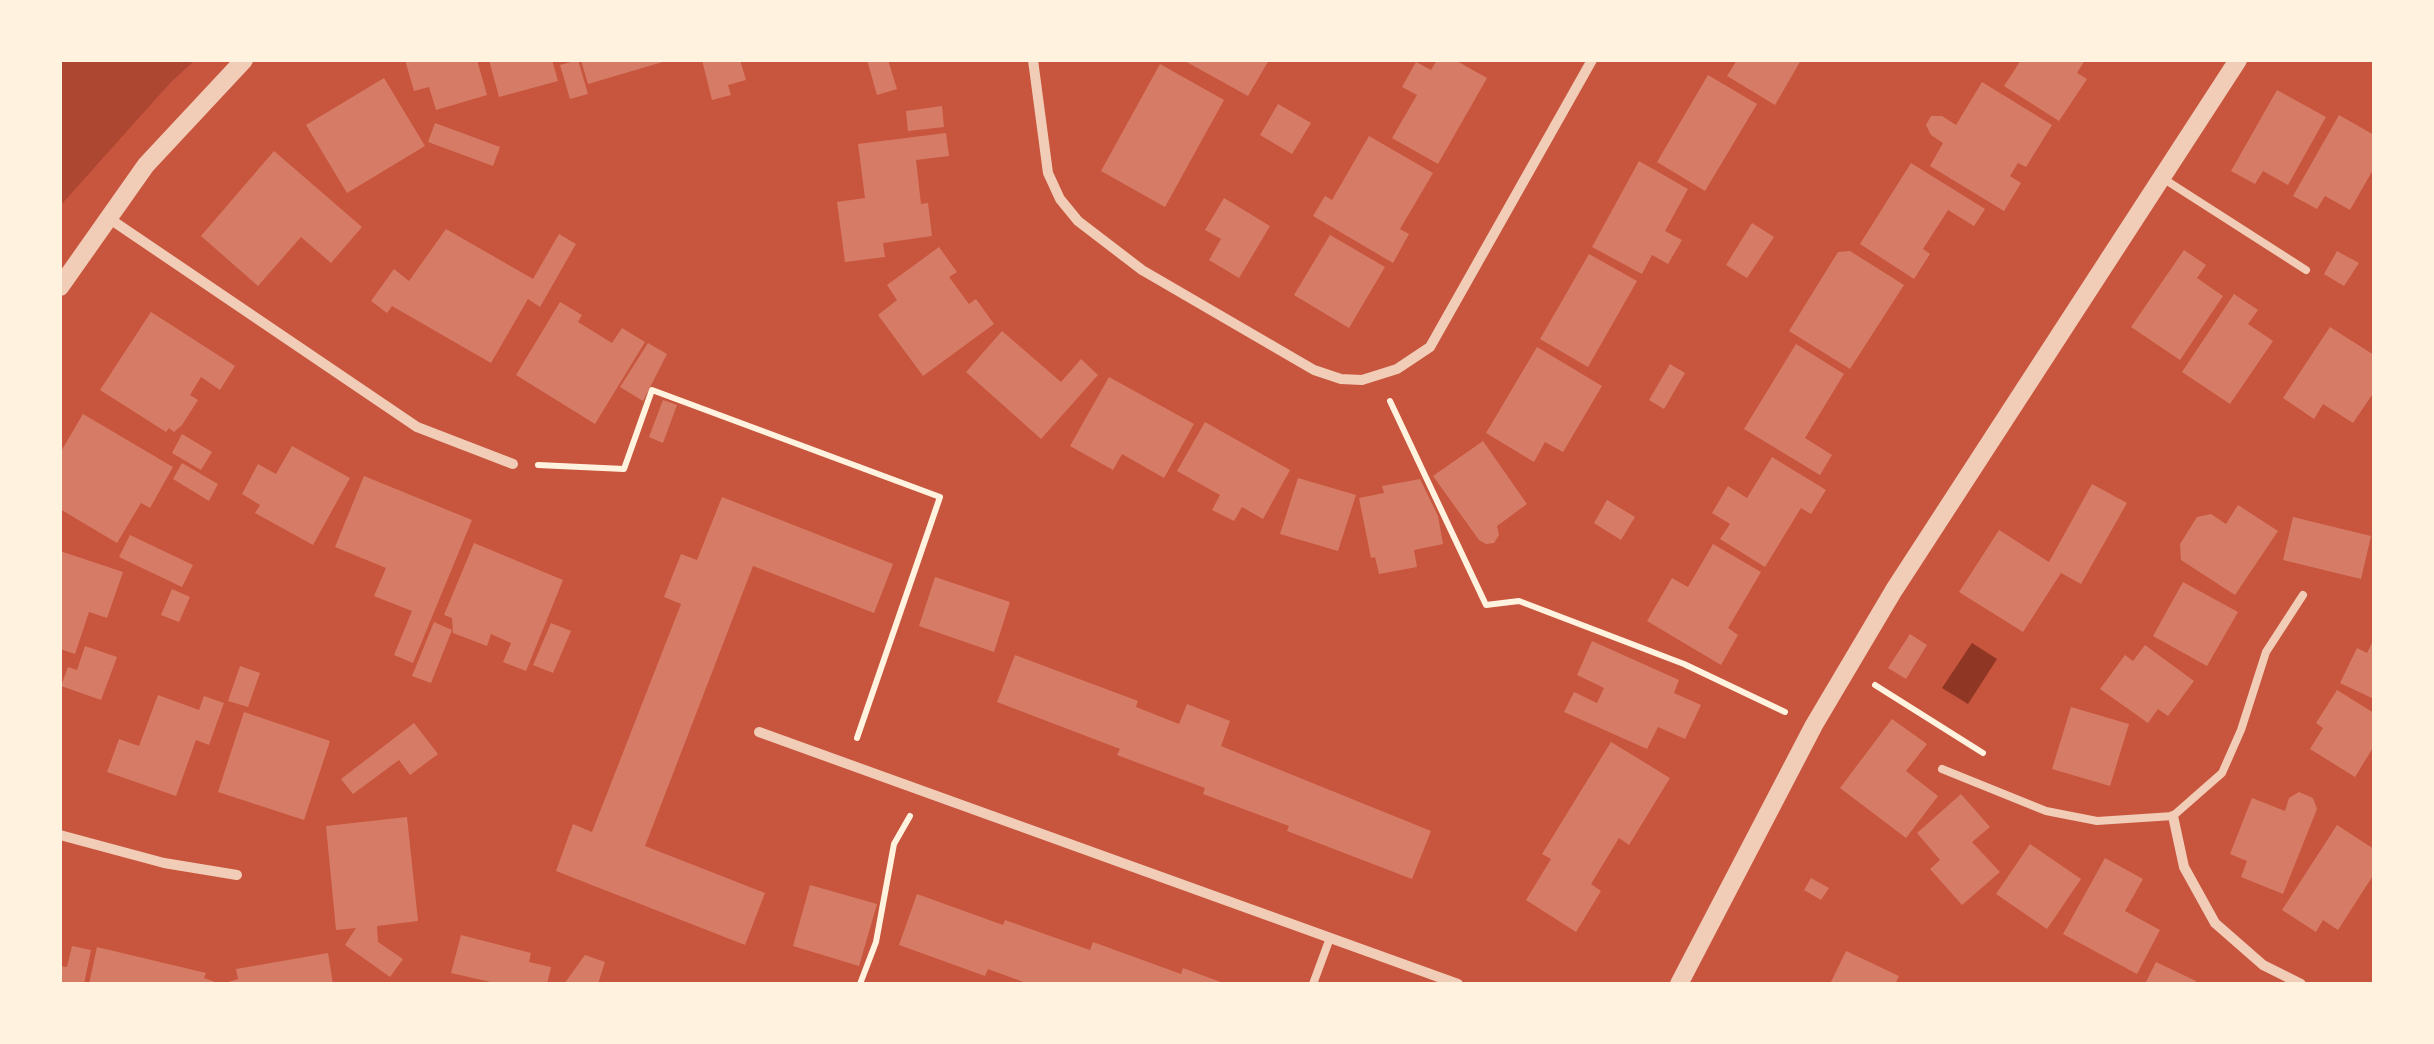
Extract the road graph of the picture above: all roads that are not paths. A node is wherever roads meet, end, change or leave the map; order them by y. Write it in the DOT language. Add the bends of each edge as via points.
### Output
graph roads {
  1 [pos="244,60"];
  2 [pos="1033,60"];
  3 [pos="1592,60"];
  4 [pos="2238,60"];
  5 [pos="2160,177"];
  6 [pos="107,217"];
  7 [pos="2306,270"];
  8 [pos="60,287"];
  9 [pos="513,464"];
  10 [pos="2303,594"];
  11 [pos="759,732"];
  12 [pos="1942,769"];
  13 [pos="2172,816"];
  14 [pos="60,835"];
  15 [pos="238,875"];
  16 [pos="1330,938"];
  17 [pos="1314,984"];
  18 [pos="1458,984"];
  19 [pos="1679,984"];
  20 [pos="2302,984"];
  1 -- 6 [label="street"];
  2 -- 3 [label="street" via="1048,172 1078,221 1142,270 1314,370 1341,379 1380,376 1430,347"];
  4 -- 5 [label="street"];
  5 -- 7 [label="lane"];
  5 -- 19 [label="street" via="1814,725"];
  6 -- 8 [label="street"];
  6 -- 9 [label="street" via="417,427"];
  10 -- 13 [label="lane" via="2266,652 2222,774"];
  11 -- 16 [label="street"];
  12 -- 13 [label="lane" via="2046,811 2097,821"];
  13 -- 20 [label="street" via="2184,868 2215,923 2263,966"];
  14 -- 15 [label="street"];
  16 -- 17 [label="lane"];
  16 -- 18 [label="street"];
}
